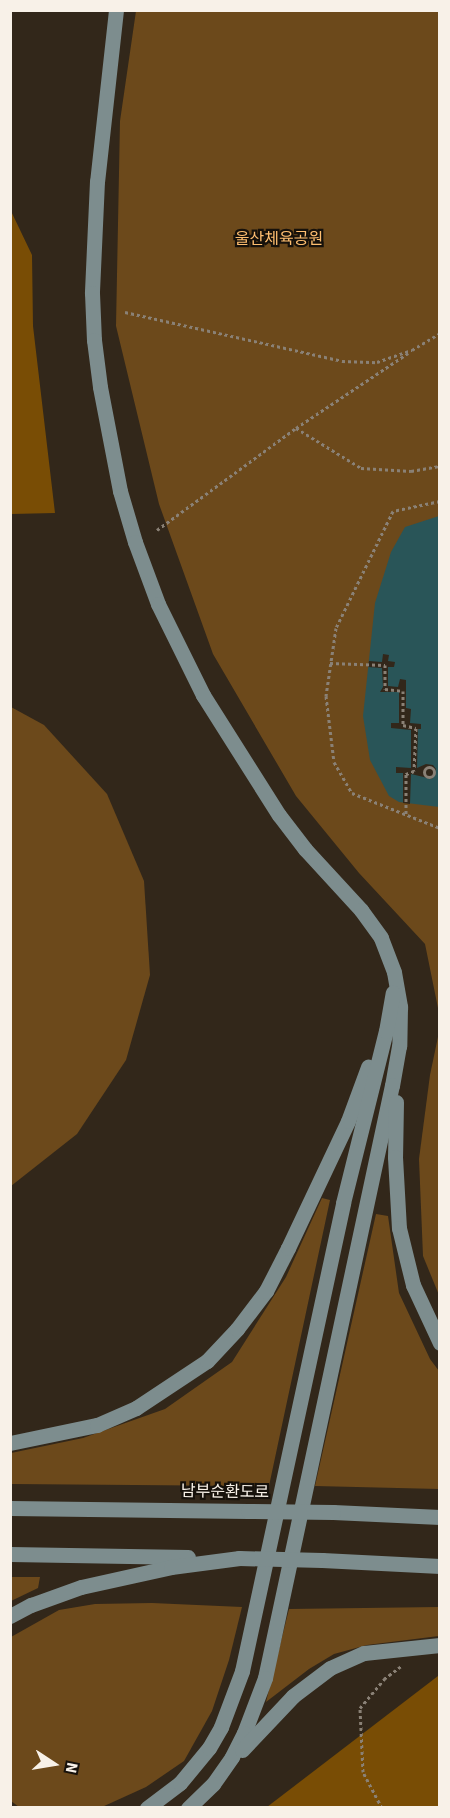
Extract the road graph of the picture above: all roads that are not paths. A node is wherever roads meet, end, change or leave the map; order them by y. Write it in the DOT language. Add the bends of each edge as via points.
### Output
graph roads {
  1 [pos="116,10"];
  2 [pos="394,972"];
  3 [pos="393,997"];
  4 [pos="399,1046"];
  5 [pos="440,1343"];
  6 [pos="10,1443"];
  7 [pos="10,1508"];
  8 [pos="440,1514"];
  9 [pos="10,1554"];
  10 [pos="238,1558"];
  11 [pos="440,1564"];
  12 [pos="10,1616"];
  13 [pos="440,1645"];
  14 [pos="213,1784"];
  15 [pos="147,1808"];
  16 [pos="188,1808"];
  1 -- 2 [label="main road" via="97,181 92,293 100,387 123,501 158,604 203,695 279,815 381,938"];
  2 -- 3 [label="main road"];
  2 -- 4 [label="main road" via="400,1007"];
  3 -- 6 [label="main road" via="364,1079 319,1183 266,1291 237,1329 207,1361 136,1408 97,1425"];
  3 -- 15 [label="main road" via="343,1203 242,1671 209,1748 180,1783"];
  4 -- 5 [label="main road" via="395,1157 399,1228 413,1285"];
  4 -- 14 [label="main road" via="265,1678 244,1733"];
  7 -- 8 [label="main road, 남부순환도로, bridge"];
  9 -- 10 [label="main road"];
  10 -- 11 [label="main road, bridge"];
  10 -- 12 [label="main road" via="171,1567 81,1587"];
  13 -- 14 [label="main road" via="364,1653 330,1668 293,1696"];
  14 -- 16 [label="main road"];
}
